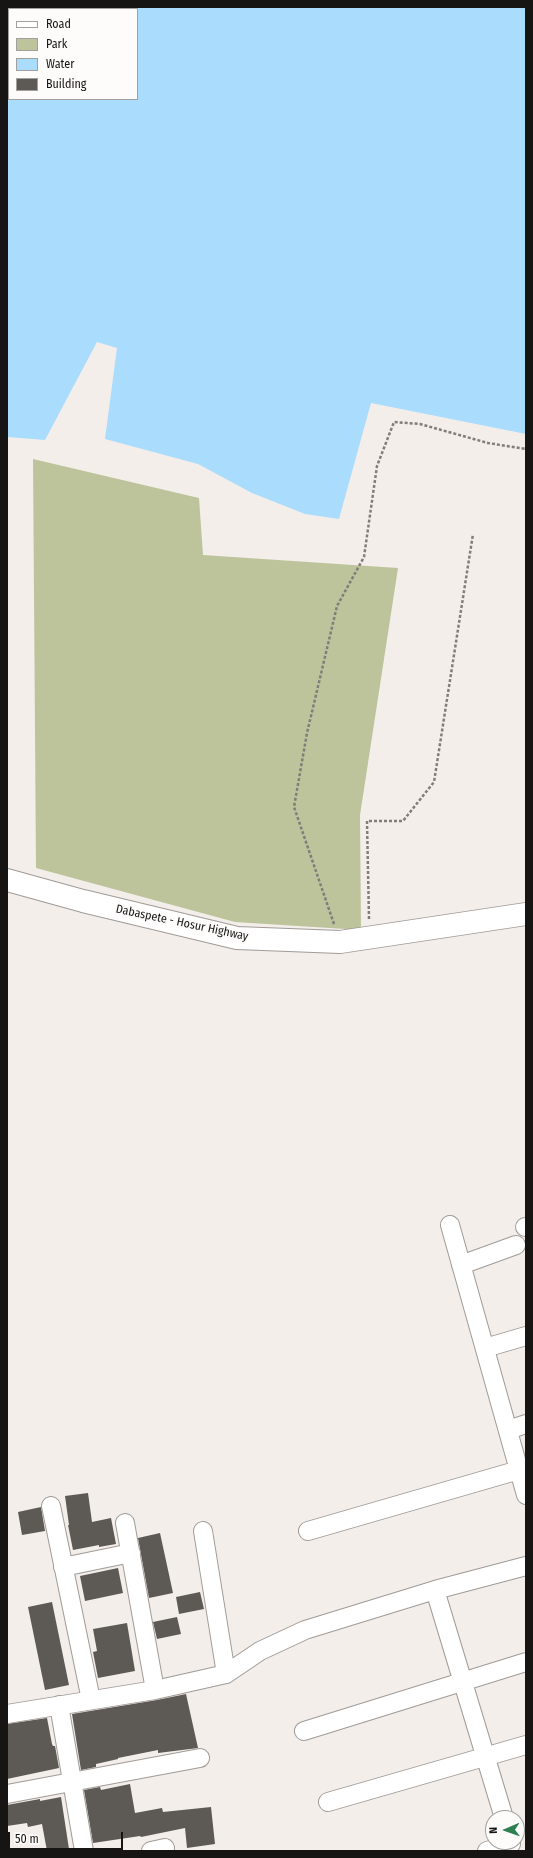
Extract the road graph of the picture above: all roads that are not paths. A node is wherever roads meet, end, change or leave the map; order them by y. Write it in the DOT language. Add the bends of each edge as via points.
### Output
graph roads {
  1 [pos="7,880"];
  2 [pos="526,914"];
  3 [pos="450,1225"];
  4 [pos="516,1245"];
  5 [pos="461,1265"];
  6 [pos="526,1336"];
  7 [pos="485,1348"];
  8 [pos="526,1424"];
  9 [pos="508,1430"];
  10 [pos="519,1470"];
  11 [pos="526,1495"];
  12 [pos="51,1506"];
  13 [pos="125,1523"];
  14 [pos="203,1531"];
  15 [pos="308,1531"];
  16 [pos="131,1553"];
  17 [pos="526,1566"];
  18 [pos="63,1567"];
  19 [pos="435,1590"];
  20 [pos="526,1662"];
  21 [pos="226,1674"];
  22 [pos="463,1680"];
  23 [pos="155,1690"];
  24 [pos="91,1700"];
  25 [pos="59,1705"];
  26 [pos="7,1714"];
  27 [pos="304,1732"];
  28 [pos="526,1745"];
  29 [pos="485,1756"];
  30 [pos="200,1758"];
  31 [pos="72,1782"];
  32 [pos="7,1794"];
  33 [pos="328,1802"];
  34 [pos="502,1810"];
  35 [pos="84,1851"];
  1 -- 2 [label="highway, Dabaspete - Hosur Highway" via="82,901 237,938 340,942"];
  3 -- 5 [label="street"];
  4 -- 5 [label="street"];
  5 -- 7 [label="street"];
  6 -- 7 [label="street"];
  7 -- 9 [label="street"];
  8 -- 9 [label="street"];
  9 -- 10 [label="street"];
  10 -- 11 [label="street"];
  10 -- 15 [label="street"];
  12 -- 18 [label="street"];
  13 -- 16 [label="street"];
  14 -- 21 [label="street"];
  16 -- 18 [label="street"];
  16 -- 23 [label="street"];
  17 -- 19 [label="street"];
  18 -- 24 [label="street"];
  19 -- 21 [label="street" via="305,1630 260,1651"];
  19 -- 22 [label="street"];
  20 -- 22 [label="street"];
  21 -- 23 [label="street"];
  22 -- 27 [label="street"];
  22 -- 29 [label="street"];
  23 -- 24 [label="street"];
  24 -- 25 [label="street"];
  25 -- 26 [label="street"];
  25 -- 31 [label="street"];
  28 -- 29 [label="street"];
  29 -- 33 [label="street"];
  29 -- 34 [label="street"];
  30 -- 31 [label="street"];
  31 -- 32 [label="street"];
  31 -- 35 [label="street"];
}
